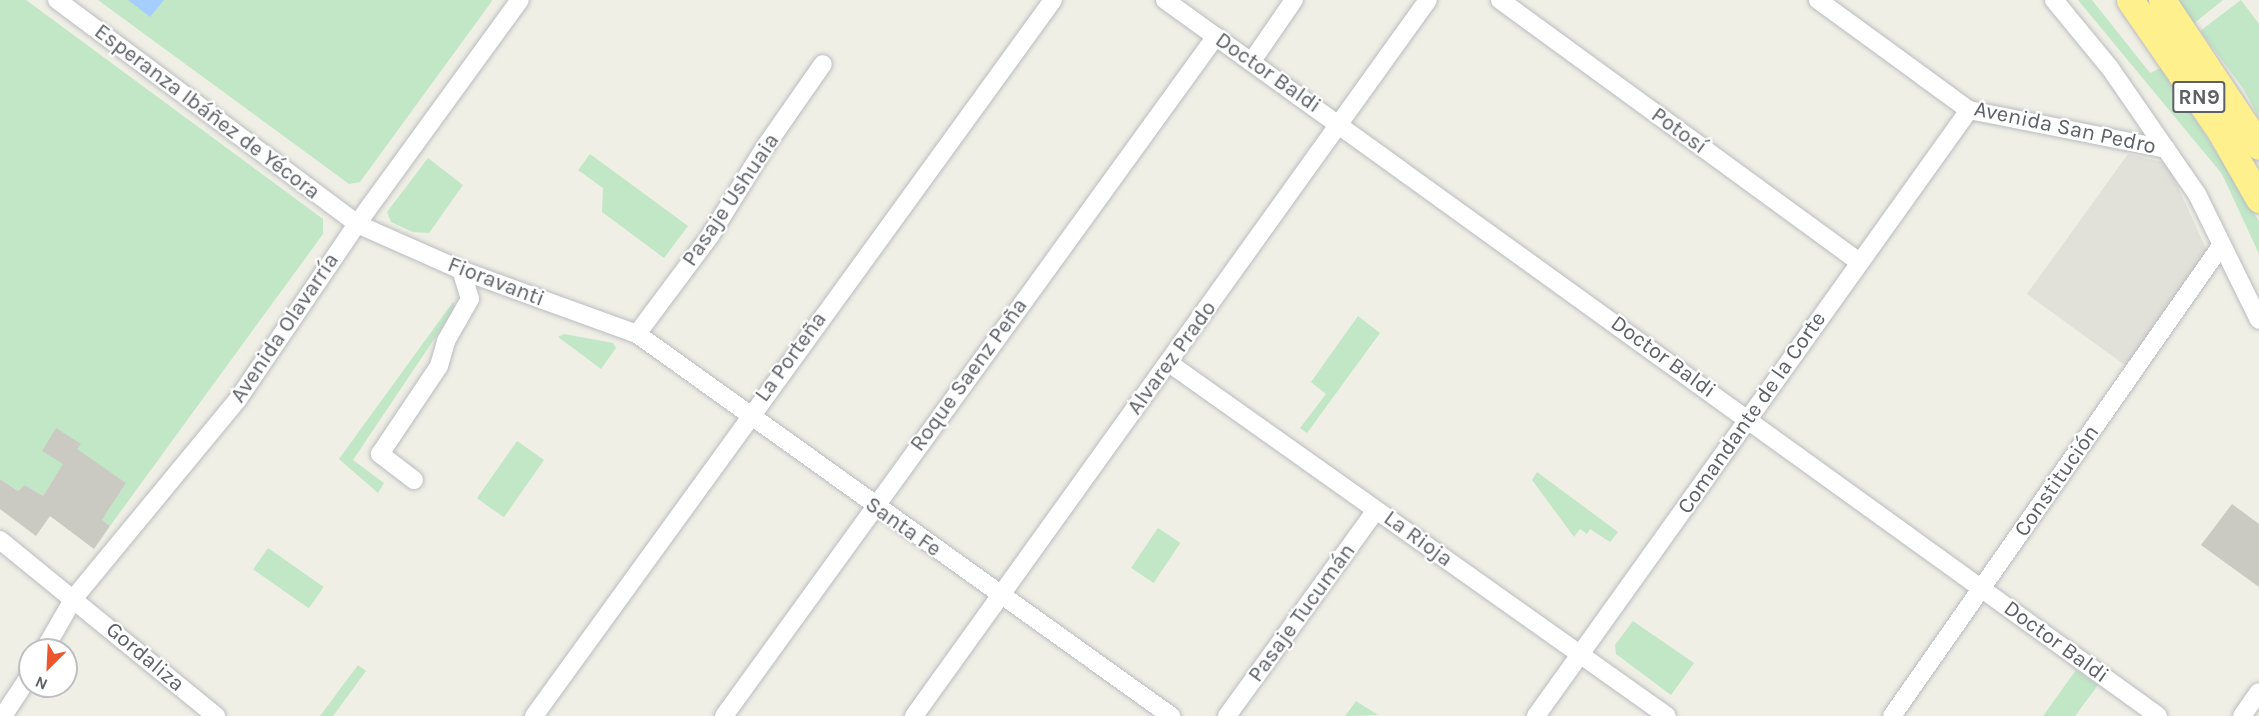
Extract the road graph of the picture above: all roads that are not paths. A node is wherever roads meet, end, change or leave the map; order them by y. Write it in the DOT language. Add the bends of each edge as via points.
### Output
graph roads {
  1 [pos="57,0"];
  2 [pos="519,0"];
  3 [pos="1053,0"];
  4 [pos="1165,0"];
  5 [pos="1294,0"];
  6 [pos="1428,0"];
  7 [pos="1500,0"];
  8 [pos="1818,0"];
  9 [pos="2054,0"];
  10 [pos="2130,0"];
  11 [pos="2162,0"];
  12 [pos="1216,36"];
  13 [pos="1252,61"];
  14 [pos="824,64"];
  15 [pos="1969,110"];
  16 [pos="1339,123"];
  17 [pos="2259,146"];
  18 [pos="2166,149"];
  19 [pos="2259,199"];
  20 [pos="357,224"];
  21 [pos="2220,246"];
  22 [pos="1859,262"];
  23 [pos="461,270"];
  24 [pos="2259,320"];
  25 [pos="637,334"];
  26 [pos="1169,363"];
  27 [pos="748,416"];
  28 [pos="1749,419"];
  29 [pos="414,480"];
  30 [pos="874,507"];
  31 [pos="1376,510"];
  32 [pos="0,540"];
  33 [pos="1982,588"];
  34 [pos="1001,594"];
  35 [pos="74,598"];
  36 [pos="51,638"];
  37 [pos="1579,655"];
  38 [pos="18,691"];
  39 [pos="2259,692"];
  40 [pos="18,694"];
  41 [pos="0,710"];
  42 [pos="3,716"];
  43 [pos="216,716"];
  44 [pos="534,716"];
  45 [pos="724,716"];
  46 [pos="914,716"];
  47 [pos="1171,716"];
  48 [pos="1227,716"];
  49 [pos="1536,716"];
  50 [pos="1667,716"];
  51 [pos="1892,716"];
  52 [pos="2158,716"];
  53 [pos="2242,716"];
  1 -- 20 [label="street, Esperanza Ibáñez de Yécora"];
  2 -- 20 [label="street, Avenida Olavarría"];
  3 -- 27 [label="street, La Porteña"];
  4 -- 12 [label="street, Doctor Baldi"];
  5 -- 13 [label="street"];
  6 -- 16 [label="street, Alvarez Prado"];
  7 -- 22 [label="street, Potosí"];
  8 -- 15 [label="street, Avenida San Pedro"];
  9 -- 18 [label="street" via="2110,68"];
  10 -- 19 [label="highway, RN9" via="2216,122"];
  11 -- 17 [label="highway, RN9"];
  12 -- 13 [label="street, Doctor Baldi"];
  12 -- 30 [label="street, Roque Saenz Peña"];
  13 -- 16 [label="street, Doctor Baldi"];
  14 -- 25 [label="street, Pasaje Ushuaia" via="765,147 710,236"];
  15 -- 18 [label="street, Avenida San Pedro"];
  15 -- 22 [label="street, Comandante de la Corte"];
  16 -- 26 [label="street, Alvarez Prado"];
  16 -- 28 [label="street, Doctor Baldi"];
  18 -- 21 [label="street" via="2197,194"];
  20 -- 23 [label="street, Fioravanti"];
  20 -- 35 [label="street, Avenida Olavarría" via="238,399"];
  21 -- 24 [label="street"];
  21 -- 33 [label="street, Constitución"];
  22 -- 28 [label="street, Comandante de la Corte"];
  23 -- 25 [label="street, Fioravanti"];
  23 -- 29 [label="street" via="470,299 446,341 439,366 380,454"];
  25 -- 27 [label="street, Santa Fe"];
  26 -- 31 [label="street, La Rioja"];
  26 -- 34 [label="street, Alvarez Prado"];
  27 -- 30 [label="street, Santa Fe"];
  27 -- 44 [label="street, La Porteña"];
  28 -- 33 [label="street, Doctor Baldi"];
  28 -- 37 [label="street, Comandante de la Corte"];
  30 -- 34 [label="street, Santa Fe"];
  30 -- 45 [label="street, Roque Saenz Peña"];
  31 -- 37 [label="street, La Rioja"];
  31 -- 48 [label="street, Pasaje Tucumán"];
  32 -- 35 [label="street, Gordaliza"];
  33 -- 51 [label="street, Constitución"];
  33 -- 52 [label="street, Doctor Baldi"];
  34 -- 46 [label="street, Alvarez Prado"];
  34 -- 47 [label="street, Santa Fe"];
  35 -- 36 [label="street, Avenida Olavarría"];
  35 -- 43 [label="street, Gordaliza"];
  37 -- 49 [label="street, Comandante de la Corte"];
  37 -- 50 [label="street, La Rioja"];
  38 -- 41 [label="street"];
  39 -- 53 [label="street"];
  40 -- 42 [label="street"];
}
